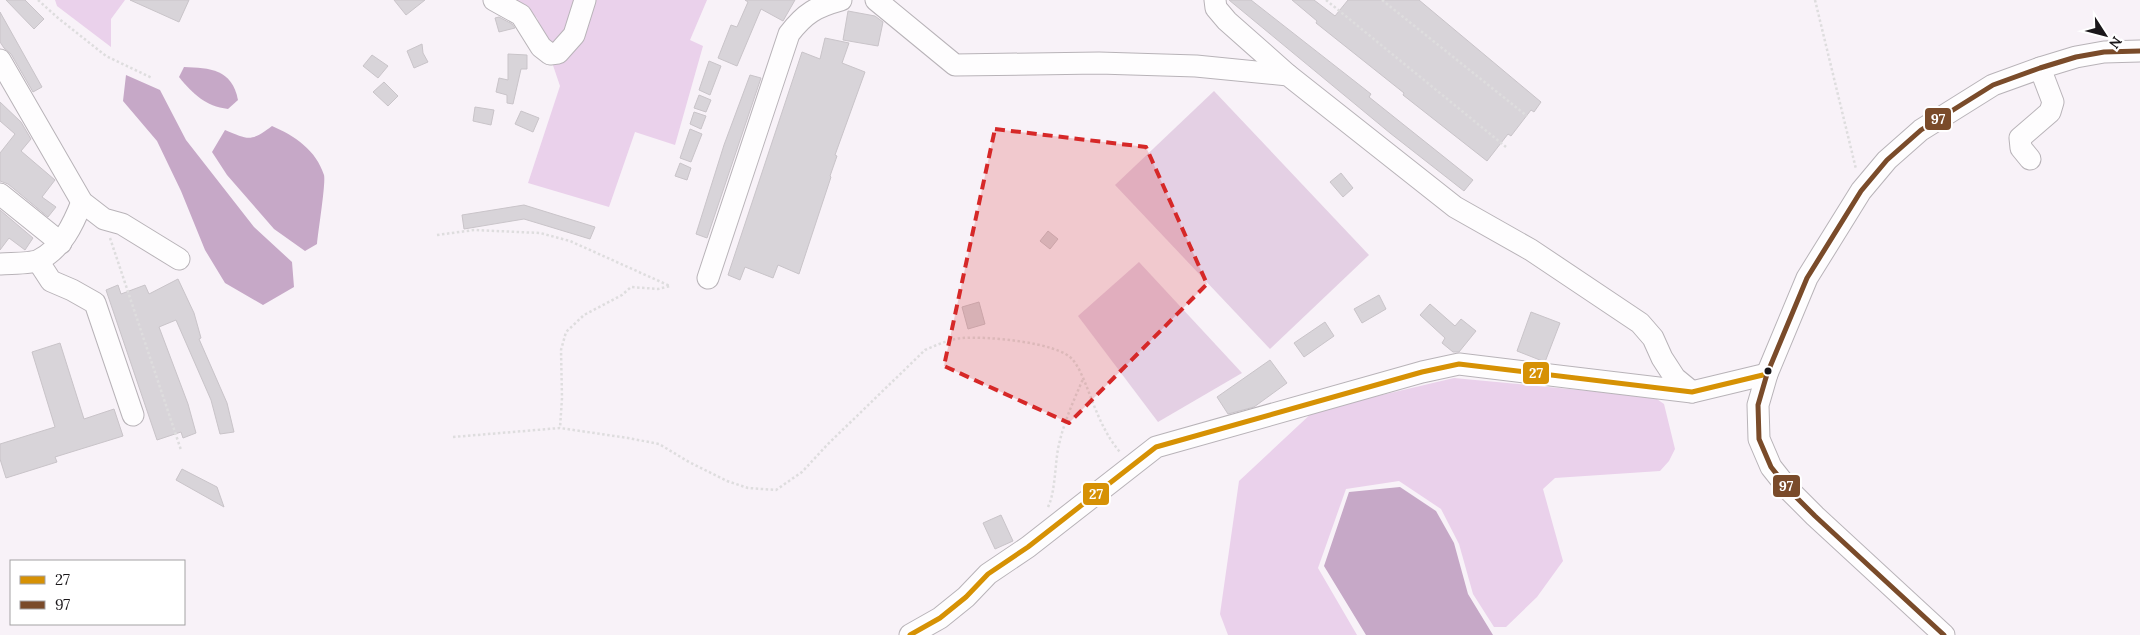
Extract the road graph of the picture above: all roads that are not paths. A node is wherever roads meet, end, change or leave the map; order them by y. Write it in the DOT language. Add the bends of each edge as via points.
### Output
graph roads {
  1 [pos="494,0"];
  2 [pos="585,0"];
  3 [pos="841,0"];
  4 [pos="876,0"];
  5 [pos="1215,0"];
  6 [pos="2140,51"];
  7 [pos="0,60"];
  8 [pos="2040,68"];
  9 [pos="1288,74"];
  10 [pos="2030,159"];
  11 [pos="0,194"];
  12 [pos="82,202"];
  13 [pos="61,243"];
  14 [pos="179,259"];
  15 [pos="38,261"];
  16 [pos="0,264"];
  17 [pos="708,278"];
  18 [pos="1767,374"];
  19 [pos="1692,392"];
  20 [pos="133,415"];
  21 [pos="910,635"];
  22 [pos="1944,635"];
  1 -- 2 [label="street" via="521,14 550,54 558,53 567,46 574,35"];
  3 -- 17 [label="street" via="802,17 789,34"];
  4 -- 9 [label="street" via="954,65 1099,63 1196,66"];
  5 -- 9 [label="street" via="1216,8 1227,21"];
  6 -- 8 [label="street" via="2104,52"];
  7 -- 12 [label="street"];
  8 -- 10 [label="street" via="2053,102 2050,112 2020,138 2021,148"];
  8 -- 18 [label="street" via="1993,85 1921,130 1887,160 1861,191 1807,278"];
  9 -- 19 [label="street" via="1455,207 1531,250 1640,322 1653,338 1675,378"];
  11 -- 13 [label="street"];
  12 -- 13 [label="street"];
  12 -- 14 [label="street" via="104,219 122,224"];
  13 -- 15 [label="street"];
  15 -- 16 [label="street"];
  15 -- 20 [label="street" via="51,281 95,303"];
  18 -- 19 [label="street"];
  18 -- 22 [label="street" via="1758,405 1759,438 1771,467 1815,516"];
  19 -- 21 [label="street" via="1459,364 1156,448 988,574 940,618"];
}
